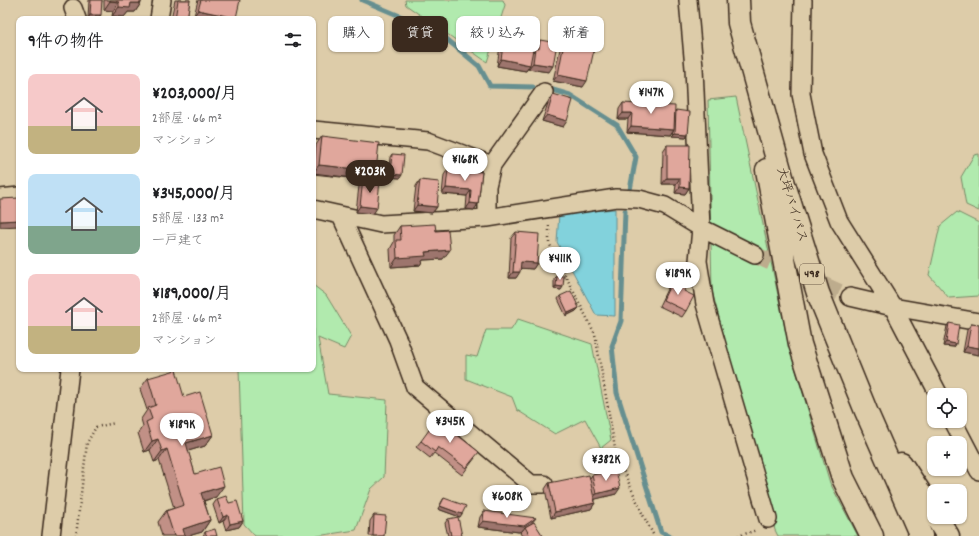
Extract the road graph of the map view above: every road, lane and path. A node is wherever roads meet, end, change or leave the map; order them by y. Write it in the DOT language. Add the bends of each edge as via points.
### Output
graph roads {
  1 [pos="162,0"];
  2 [pos="688,0"];
  3 [pos="738,0"];
  4 [pos="803,0"];
  5 [pos="159,16"];
  6 [pos="739,23"];
  7 [pos="544,92"];
  8 [pos="316,130"];
  9 [pos="492,165"];
  10 [pos="16,196"];
  11 [pos="0,198"];
  12 [pos="549,207"];
  13 [pos="316,210"];
  14 [pos="341,216"];
  15 [pos="487,218"];
  16 [pos="701,228"];
  17 [pos="755,255"];
  18 [pos="850,297"];
  19 [pos="893,307"];
  20 [pos="979,322"];
  21 [pos="70,372"];
  22 [pos="935,388"];
  23 [pos="866,411"];
  24 [pos="115,423"];
  25 [pos="957,428"];
  26 [pos="979,471"];
  27 [pos="544,484"];
  28 [pos="927,503"];
  29 [pos="768,519"];
  30 [pos="940,524"];
  31 [pos="51,536"];
  32 [pos="76,536"];
  33 [pos="654,536"];
  34 [pos="872,536"];
  35 [pos="921,536"];
  36 [pos="948,536"];
  1 -- 5 [label="street"];
  2 -- 16 [label="street" via="694,68"];
  3 -- 6 [label="highway, 大坪バイパス / 498"];
  4 -- 19 [label="street" via="801,94 813,154 840,221"];
  6 -- 23 [label="highway, 大坪バイパス / 498" via="784,184 818,293"];
  6 -- 34 [label="highway" via="800,344 843,478"];
  7 -- 9 [label="street"];
  8 -- 9 [label="street" via="428,141"];
  9 -- 15 [label="street" via="487,186"];
  10 -- 11 [label="street"];
  12 -- 15 [label="street"];
  12 -- 16 [label="street" via="616,198 639,199 665,206"];
  12 -- 33 [label="path" via="549,243 595,334 616,454"];
  13 -- 14 [label="street"];
  14 -- 15 [label="street" via="381,224"];
  14 -- 27 [label="street" via="398,340 415,387 531,484"];
  16 -- 17 [label="street"];
  16 -- 29 [label="street" via="698,261 705,304"];
  18 -- 19 [label="street"];
  19 -- 20 [label="street"];
  19 -- 22 [label="street"];
  21 -- 31 [label="street"];
  23 -- 28 [label="highway"];
  23 -- 35 [label="highway, 大坪バイパス / 498"];
  24 -- 32 [label="path" via="96,427 87,443"];
  25 -- 26 [label="street"];
  30 -- 36 [label="highway"];
}
